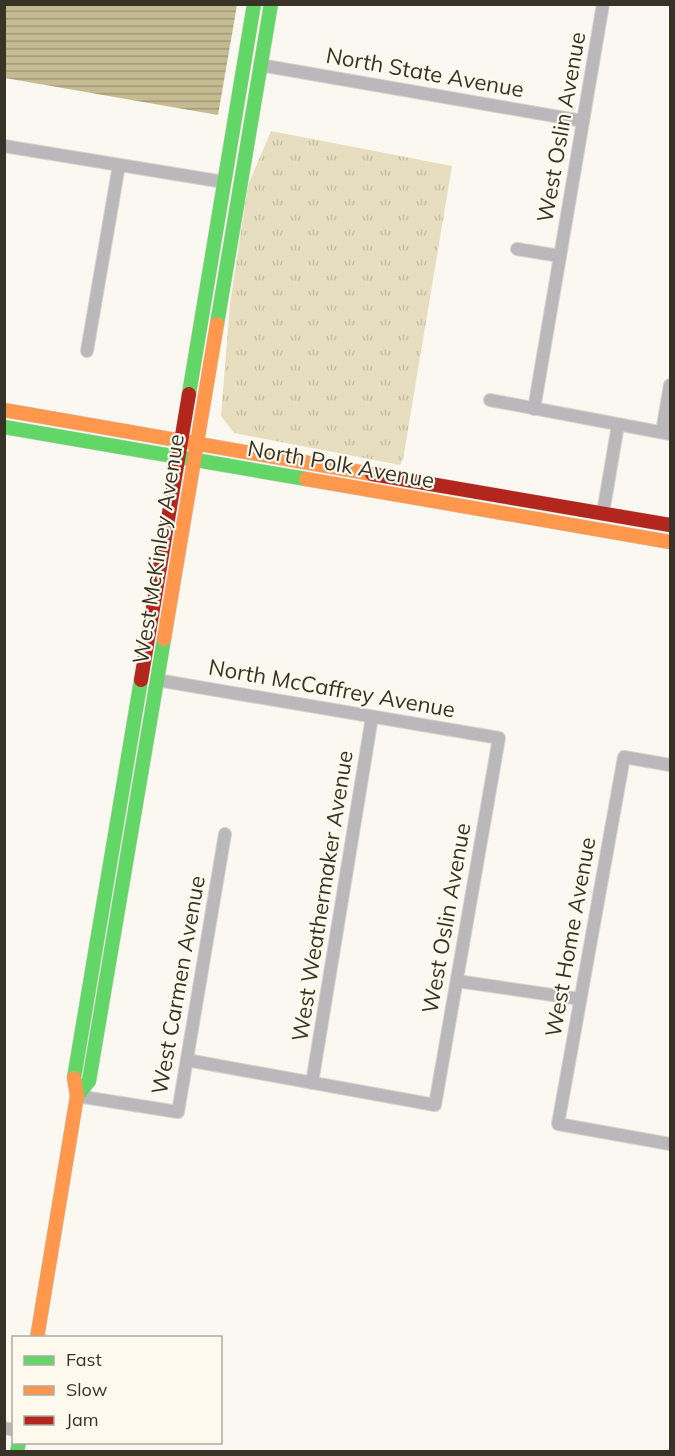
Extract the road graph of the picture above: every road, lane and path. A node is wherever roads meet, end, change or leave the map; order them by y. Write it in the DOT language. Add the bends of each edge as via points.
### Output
graph roads {
  1 [pos="254,4"];
  2 [pos="262,4"];
  3 [pos="271,4"];
  4 [pos="603,4"];
  5 [pos="260,65"];
  6 [pos="583,121"];
  7 [pos="4,146"];
  8 [pos="119,165"];
  9 [pos="224,182"];
  10 [pos="517,249"];
  11 [pos="560,256"];
  12 [pos="87,351"];
  13 [pos="670,386"];
  14 [pos="490,400"];
  15 [pos="534,409"];
  16 [pos="4,410"];
  17 [pos="618,425"];
  18 [pos="4,427"];
  19 [pos="666,433"];
  20 [pos="180,441"];
  21 [pos="197,443"];
  22 [pos="178,457"];
  23 [pos="194,459"];
  24 [pos="495,512"];
  25 [pos="603,513"];
  26 [pos="167,519"];
  27 [pos="670,525"];
  28 [pos="670,542"];
  29 [pos="173,580"];
  30 [pos="157,680"];
  31 [pos="372,717"];
  32 [pos="499,738"];
  33 [pos="670,765"];
  34 [pos="225,834"];
  35 [pos="456,981"];
  36 [pos="580,999"];
  37 [pos="187,1060"];
  38 [pos="312,1083"];
  39 [pos="77,1096"];
  40 [pos="670,1144"];
  41 [pos="37,1336"];
  1 -- 9 [label="main road, West McKinley Avenue"];
  2 -- 5 [label="main road" via="255,47"];
  3 -- 5 [label="main road, West McKinley Avenue"];
  4 -- 6 [label="street, West Oslin Avenue"];
  5 -- 6 [label="street, North State Avenue"];
  5 -- 21 [label="main road, West McKinley Avenue"];
  6 -- 11 [label="street, West Oslin Avenue"];
  7 -- 8 [label="street"];
  8 -- 9 [label="street"];
  8 -- 12 [label="street"];
  9 -- 20 [label="main road, West McKinley Avenue"];
  10 -- 11 [label="street, West Oslin Avenue"];
  11 -- 15 [label="street, West Oslin Avenue"];
  13 -- 19 [label="street"];
  14 -- 15 [label="street"];
  15 -- 17 [label="street"];
  16 -- 20 [label="main road, North Polk Avenue"];
  17 -- 19 [label="street"];
  17 -- 25 [label="street"];
  18 -- 22 [label="main road, North Polk Avenue"];
  20 -- 21 [label="main road, North Polk Avenue"];
  20 -- 22 [label="main road, West McKinley Avenue"];
  21 -- 23 [label="main road, West McKinley Avenue"];
  21 -- 25 [label="main road, North Polk Avenue"];
  22 -- 23 [label="main road, North Polk Avenue"];
  22 -- 26 [label="main road, West McKinley Avenue"];
  23 -- 24 [label="main road, North Polk Avenue"];
  23 -- 29 [label="main road, West McKinley Avenue"];
  24 -- 25 [label="main road" via="509,507 587,521"];
  24 -- 28 [label="main road, North Polk Avenue"];
  25 -- 27 [label="main road, North Polk Avenue"];
  26 -- 29 [label="main road" via="166,572 167,579"];
  26 -- 39 [label="main road, West McKinley Avenue" via="74,1077"];
  29 -- 30 [label="main road, West McKinley Avenue"];
  30 -- 31 [label="street, North McCaffrey Avenue"];
  30 -- 39 [label="main road, West McKinley Avenue" via="89,1081"];
  31 -- 32 [label="street, North McCaffrey Avenue"];
  31 -- 38 [label="street, West Weathermaker Avenue"];
  32 -- 35 [label="street, West Oslin Avenue"];
  33 -- 36 [label="street, West Home Avenue" via="624,757"];
  34 -- 37 [label="street, West Carmen Avenue"];
  35 -- 36 [label="street"];
  35 -- 38 [label="street, West Oslin Avenue" via="435,1105"];
  36 -- 40 [label="street, West Home Avenue" via="558,1124"];
  37 -- 38 [label="street"];
  37 -- 39 [label="street, West Carmen Avenue" via="178,1112"];
  39 -- 41 [label="main road, West McKinley Avenue"];
}
